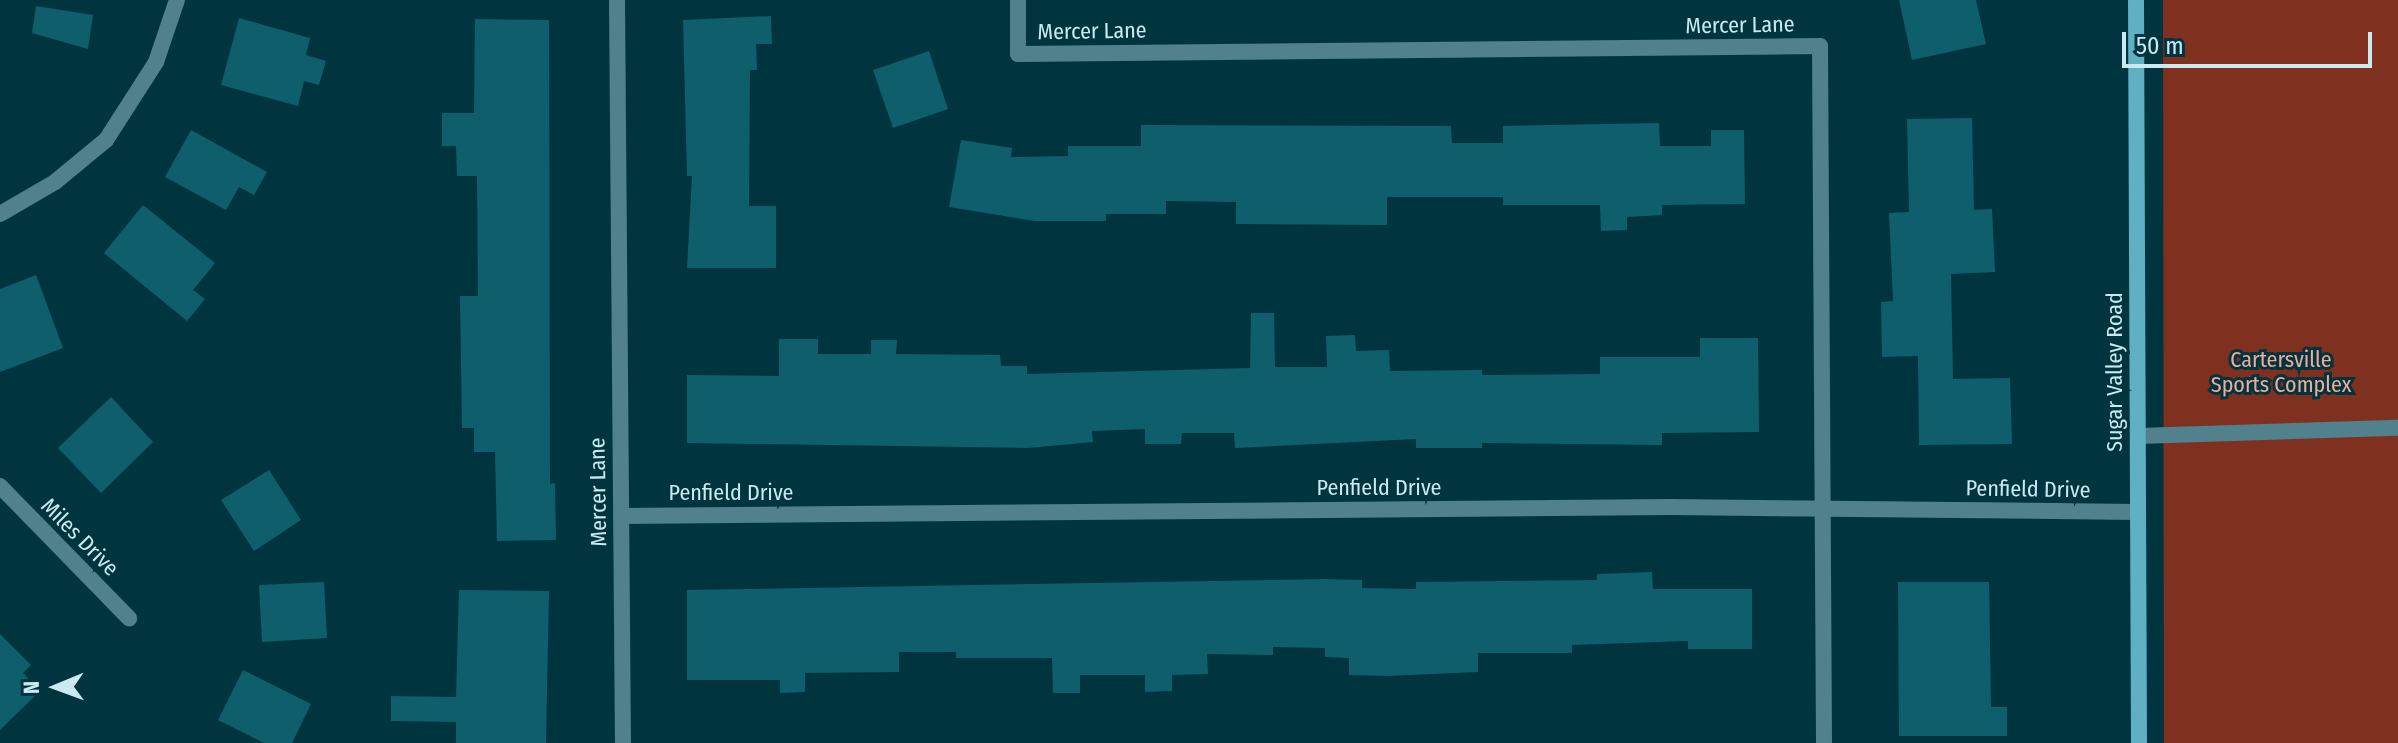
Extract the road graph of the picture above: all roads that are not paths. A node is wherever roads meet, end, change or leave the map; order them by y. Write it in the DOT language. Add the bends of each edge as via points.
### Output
graph roads {
  1 [pos="177,0"];
  2 [pos="617,0"];
  3 [pos="1018,0"];
  4 [pos="2136,0"];
  5 [pos="0,214"];
  6 [pos="2398,428"];
  7 [pos="2138,436"];
  8 [pos="0,486"];
  9 [pos="1822,509"];
  10 [pos="2138,512"];
  11 [pos="621,516"];
  12 [pos="129,618"];
  13 [pos="623,743"];
  14 [pos="1824,743"];
  15 [pos="2139,743"];
  1 -- 5 [label="street" via="156,62 106,140 55,182"];
  2 -- 11 [label="street, Mercer Lane"];
  3 -- 9 [label="street, Mercer Lane" via="1018,54 1820,46"];
  4 -- 7 [label="street, Sugar Valley Road"];
  6 -- 7 [label="street"];
  7 -- 10 [label="street, Sugar Valley Road"];
  8 -- 12 [label="street, Miles Drive"];
  9 -- 10 [label="street, Penfield Drive"];
  9 -- 11 [label="street, Penfield Drive"];
  9 -- 14 [label="street, Mercer Lane"];
  10 -- 15 [label="street, Sugar Valley Road"];
  11 -- 13 [label="street, Mercer Lane"];
}
